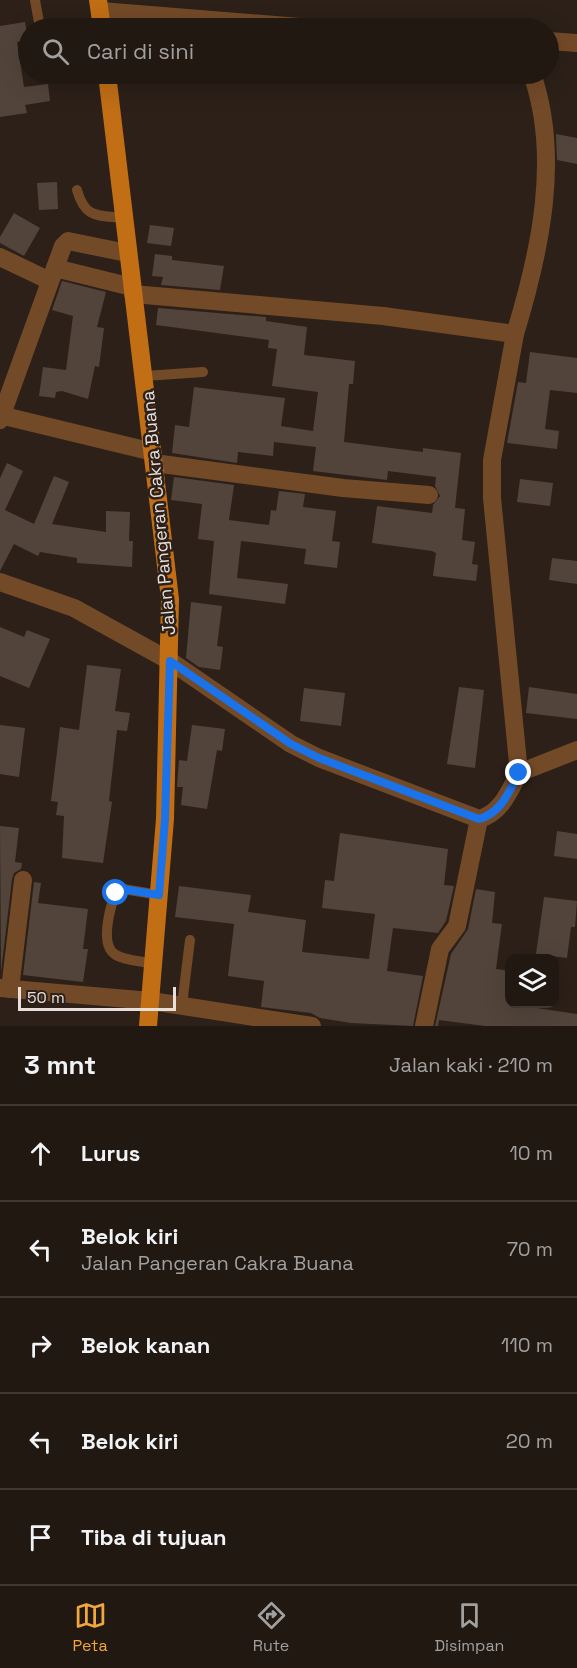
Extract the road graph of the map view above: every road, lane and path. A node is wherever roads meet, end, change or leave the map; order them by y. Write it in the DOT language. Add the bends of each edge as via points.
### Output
graph roads {
  1 [pos="35,0"];
  2 [pos="100,13"];
  3 [pos="38,18"];
  4 [pos="171,18"];
  5 [pos="559,42"];
  6 [pos="577,43"];
  7 [pos="108,84"];
  8 [pos="536,84"];
  9 [pos="77,190"];
  10 [pos="122,218"];
  11 [pos="127,253"];
  12 [pos="0,256"];
  13 [pos="52,275"];
  14 [pos="133,290"];
  15 [pos="515,334"];
  16 [pos="203,372"];
  17 [pos="145,376"];
  18 [pos="1,417"];
  19 [pos="153,457"];
  20 [pos="429,495"];
  21 [pos="0,582"];
  22 [pos="170,661"];
  23 [pos="577,750"];
  24 [pos="519,773"];
  25 [pos="479,819"];
  26 [pos="23,880"];
  27 [pos="159,895"];
  28 [pos="190,940"];
  29 [pos="154,964"];
  30 [pos="5,989"];
  31 [pos="151,1001"];
  32 [pos="182,1005"];
  33 [pos="256,1021"];
  34 [pos="148,1026"];
  35 [pos="312,1026"];
  36 [pos="424,1026"];
  1 -- 3 [label="lane"];
  2 -- 4 [label="street"];
  5 -- 6 [label="street"];
  7 -- 10 [label="main road, Jalan Pangeran Cakra Buana"];
  8 -- 15 [label="street" via="543,136 543,217"];
  9 -- 10 [label="lane" via="84,209"];
  10 -- 11 [label="main road, Jalan Pangeran Cakra Buana"];
  11 -- 13 [label="street" via="68,241"];
  11 -- 14 [label="main road, Jalan Pangeran Cakra Buana"];
  12 -- 13 [label="street"];
  13 -- 14 [label="street"];
  13 -- 18 [label="street"];
  14 -- 15 [label="street"];
  14 -- 17 [label="main road, Jalan Pangeran Cakra Buana"];
  15 -- 24 [label="street" via="492,460 492,498"];
  16 -- 17 [label="lane"];
  17 -- 19 [label="main road, Jalan Pangeran Cakra Buana"];
  18 -- 19 [label="street"];
  19 -- 20 [label="street" via="343,488"];
  19 -- 22 [label="main road, Jalan Pangeran Cakra Buana" via="170,599"];
  21 -- 22 [label="street" via="74,608"];
  22 -- 25 [label="street" via="291,744"];
  22 -- 27 [label="main road, Jalan Pangeran Cakra Buana"];
  23 -- 24 [label="street"];
  24 -- 25 [label="street" via="501,806"];
  25 -- 36 [label="street" via="457,926 440,949"];
  26 -- 30 [label="street"];
  27 -- 29 [label="main road, Jalan Pangeran Cakra Buana"];
  27 -- 29 [label="lane" via="123,889 116,893 108,937 110,949 117,956"];
  28 -- 32 [label="lane"];
  29 -- 31 [label="main road, Jalan Pangeran Cakra Buana"];
  30 -- 31 [label="street"];
  31 -- 32 [label="street"];
  31 -- 34 [label="main road, Jalan Pangeran Cakra Buana"];
  32 -- 33 [label="street"];
  33 -- 35 [label="street"];
}
